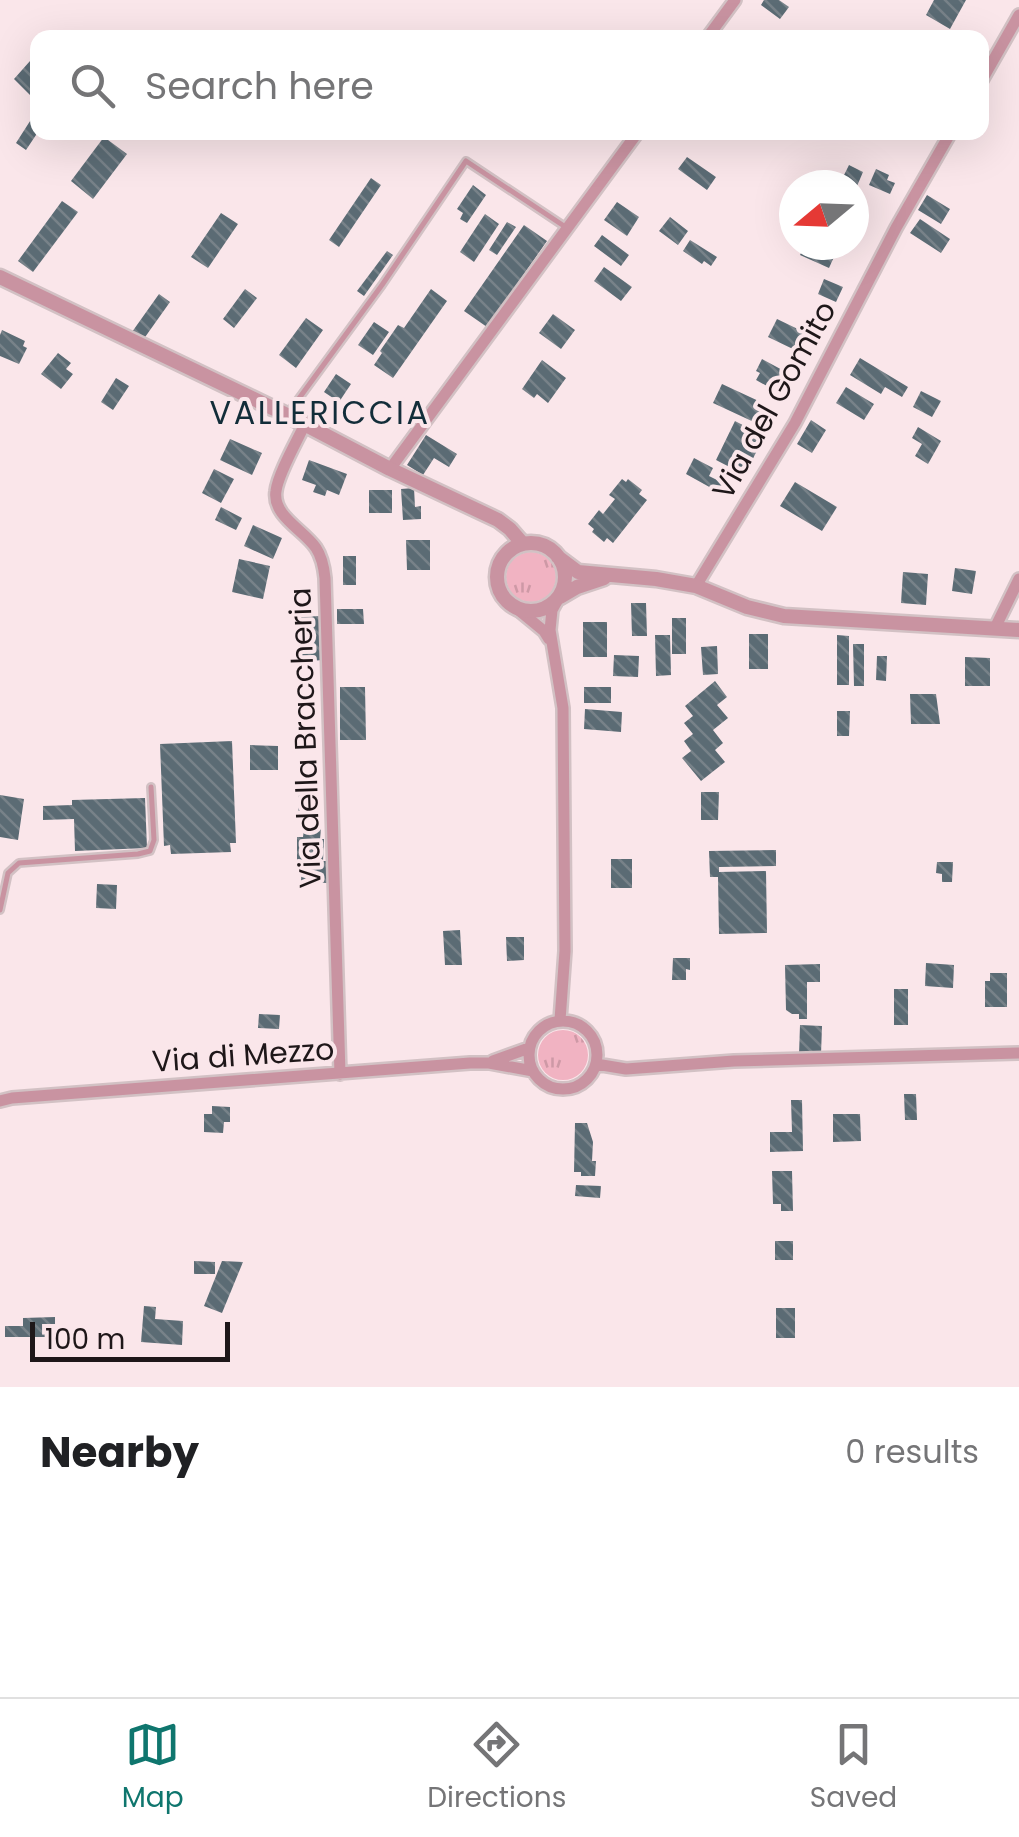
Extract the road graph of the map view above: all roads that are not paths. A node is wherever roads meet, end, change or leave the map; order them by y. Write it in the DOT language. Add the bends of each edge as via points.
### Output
graph roads {
  1 [pos="735,0"];
  2 [pos="1019,15"];
  3 [pos="713,30"];
  4 [pos="989,68"];
  5 [pos="632,140"];
  6 [pos="947,140"];
  7 [pos="568,228"];
  8 [pos="3,284"];
  9 [pos="287,415"];
  10 [pos="304,424"];
  11 [pos="390,469"];
  12 [pos="484,513"];
  13 [pos="523,544"];
  14 [pos="504,556"];
  15 [pos="558,557"];
  16 [pos="610,576"];
  17 [pos="1019,579"];
  18 [pos="696,586"];
  19 [pos="558,598"];
  20 [pos="516,608"];
  21 [pos="995,628"];
  22 [pos="1019,630"];
  23 [pos="551,643"];
  24 [pos="151,786"];
  25 [pos="0,910"];
  26 [pos="560,1020"];
  27 [pos="529,1048"];
  28 [pos="1019,1053"];
  29 [pos="490,1063"];
  30 [pos="596,1064"];
  31 [pos="533,1070"];
  32 [pos="340,1074"];
  33 [pos="0,1102"];
  1 -- 3 [label="street"];
  2 -- 4 [label="street"];
  5 -- 7 [label="street"];
  6 -- 18 [label="street, Via del Gomito" via="795,423"];
  7 -- 9 [label="lane" via="466,161"];
  7 -- 11 [label="street"];
  8 -- 9 [label="street"];
  9 -- 10 [label="street"];
  10 -- 11 [label="street"];
  10 -- 32 [label="street, Via della Braccheria" via="276,497 316,548 325,576"];
  11 -- 12 [label="street"];
  12 -- 13 [label="street"];
  12 -- 14 [label="street" via="500,533"];
  13 -- 14 [label="street"];
  13 -- 15 [label="street" via="542,545"];
  14 -- 20 [label="street" via="497,582"];
  15 -- 16 [label="street" via="578,572"];
  15 -- 19 [label="street" via="565,580"];
  16 -- 18 [label="street"];
  16 -- 19 [label="street"];
  17 -- 21 [label="street"];
  18 -- 21 [label="street" via="784,616"];
  19 -- 20 [label="street" via="539,611"];
  19 -- 23 [label="street"];
  20 -- 23 [label="street"];
  21 -- 22 [label="street"];
  23 -- 26 [label="street" via="563,708 566,951"];
  24 -- 25 [label="lane" via="150,850 19,863 8,873"];
  26 -- 27 [label="street" via="540,1029"];
  26 -- 30 [label="street" via="590,1032"];
  27 -- 29 [label="street, Via di Mezzo"];
  27 -- 31 [label="street"];
  28 -- 30 [label="street" via="626,1069"];
  29 -- 31 [label="street, Via di Mezzo"];
  29 -- 32 [label="street, Via di Mezzo"];
  30 -- 31 [label="street" via="587,1080 571,1088 549,1086"];
  32 -- 33 [label="street, Via di Mezzo"];
}
